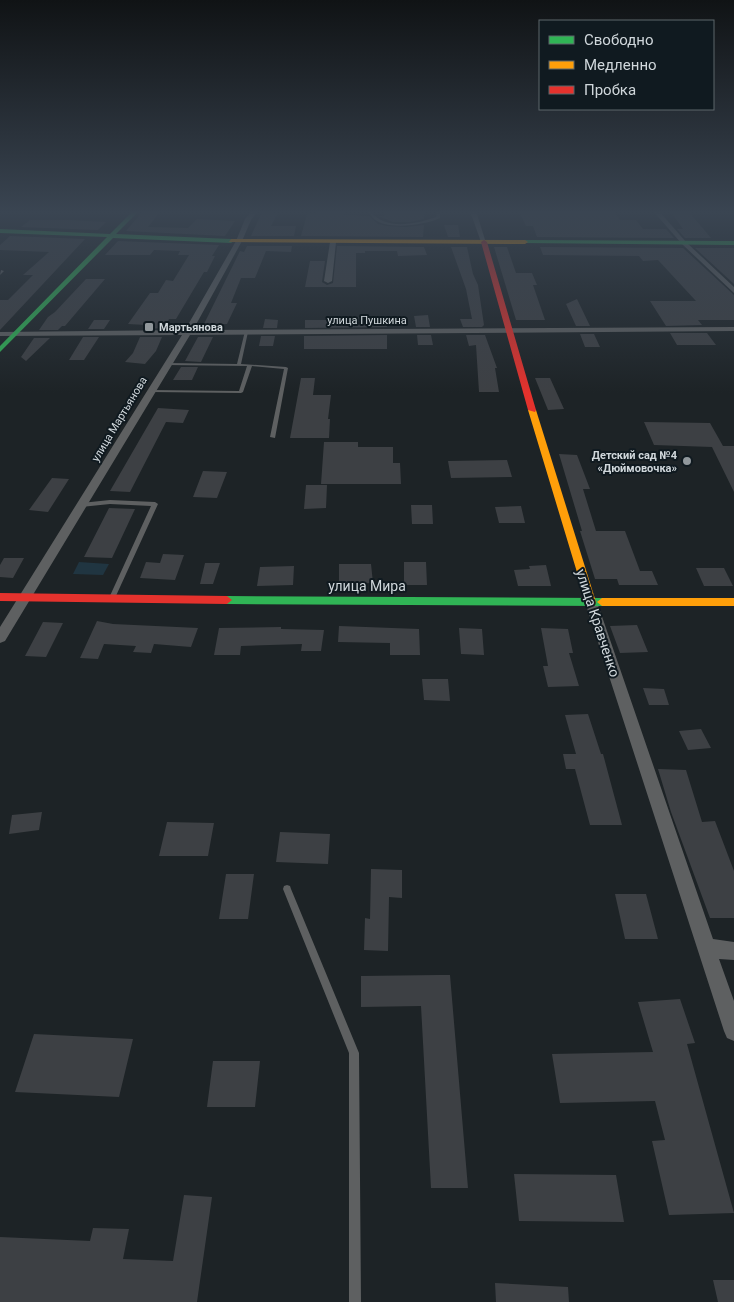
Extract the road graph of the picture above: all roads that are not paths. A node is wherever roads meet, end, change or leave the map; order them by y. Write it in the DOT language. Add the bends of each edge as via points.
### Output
graph roads {
  1 [pos="76,272"];
  2 [pos="222,272"];
  3 [pos="329,272"];
  4 [pos="492,272"];
  5 [pos="713,272"];
  6 [pos="328,281"];
  7 [pos="734,292"];
  8 [pos="734,329"];
  9 [pos="508,331"];
  10 [pos="188,332"];
  11 [pos="246,332"];
  12 [pos="15,333"];
  13 [pos="0,334"];
  14 [pos="0,350"];
  15 [pos="168,364"];
  16 [pos="239,364"];
  17 [pos="250,365"];
  18 [pos="150,391"];
  19 [pos="272,437"];
  20 [pos="81,505"];
  21 [pos="0,596"];
  22 [pos="25,597"];
  23 [pos="112,598"];
  24 [pos="591,602"];
  25 [pos="734,602"];
  26 [pos="0,638"];
  27 [pos="287,889"];
  28 [pos="706,948"];
  29 [pos="734,951"];
  30 [pos="734,1031"];
  31 [pos="355,1302"];
  1 -- 12 [label="street"];
  2 -- 10 [label="street, улица Мартьянова"];
  3 -- 6 [label="street"];
  4 -- 9 [label="street, улица Кравченко"];
  5 -- 7 [label="street"];
  8 -- 9 [label="street, улица Пушкина"];
  9 -- 11 [label="street, улица Пушкина"];
  9 -- 24 [label="street, улица Кравченко"];
  10 -- 11 [label="street, улица Пушкина"];
  10 -- 12 [label="street, улица Пушкина"];
  10 -- 15 [label="street, улица Мартьянова"];
  11 -- 16 [label="lane"];
  12 -- 13 [label="street, улица Пушкина"];
  12 -- 14 [label="street"];
  15 -- 16 [label="lane"];
  15 -- 18 [label="street, улица Мартьянова"];
  16 -- 17 [label="lane"];
  17 -- 18 [label="lane" via="241,392"];
  17 -- 19 [label="lane" via="286,368"];
  18 -- 20 [label="street, улица Мартьянова"];
  20 -- 22 [label="street, улица Мартьянова"];
  20 -- 23 [label="lane" via="110,502 155,504"];
  21 -- 22 [label="street, улица Мира"];
  22 -- 23 [label="street, улица Мира"];
  22 -- 26 [label="street, улица Мартьянова"];
  23 -- 24 [label="street, улица Мира"];
  24 -- 25 [label="street, улица Мира"];
  24 -- 28 [label="street, улица Кравченко"];
  27 -- 31 [label="lane" via="354,1053"];
  28 -- 29 [label="street"];
  28 -- 30 [label="street, улица Кравченко"];
}
